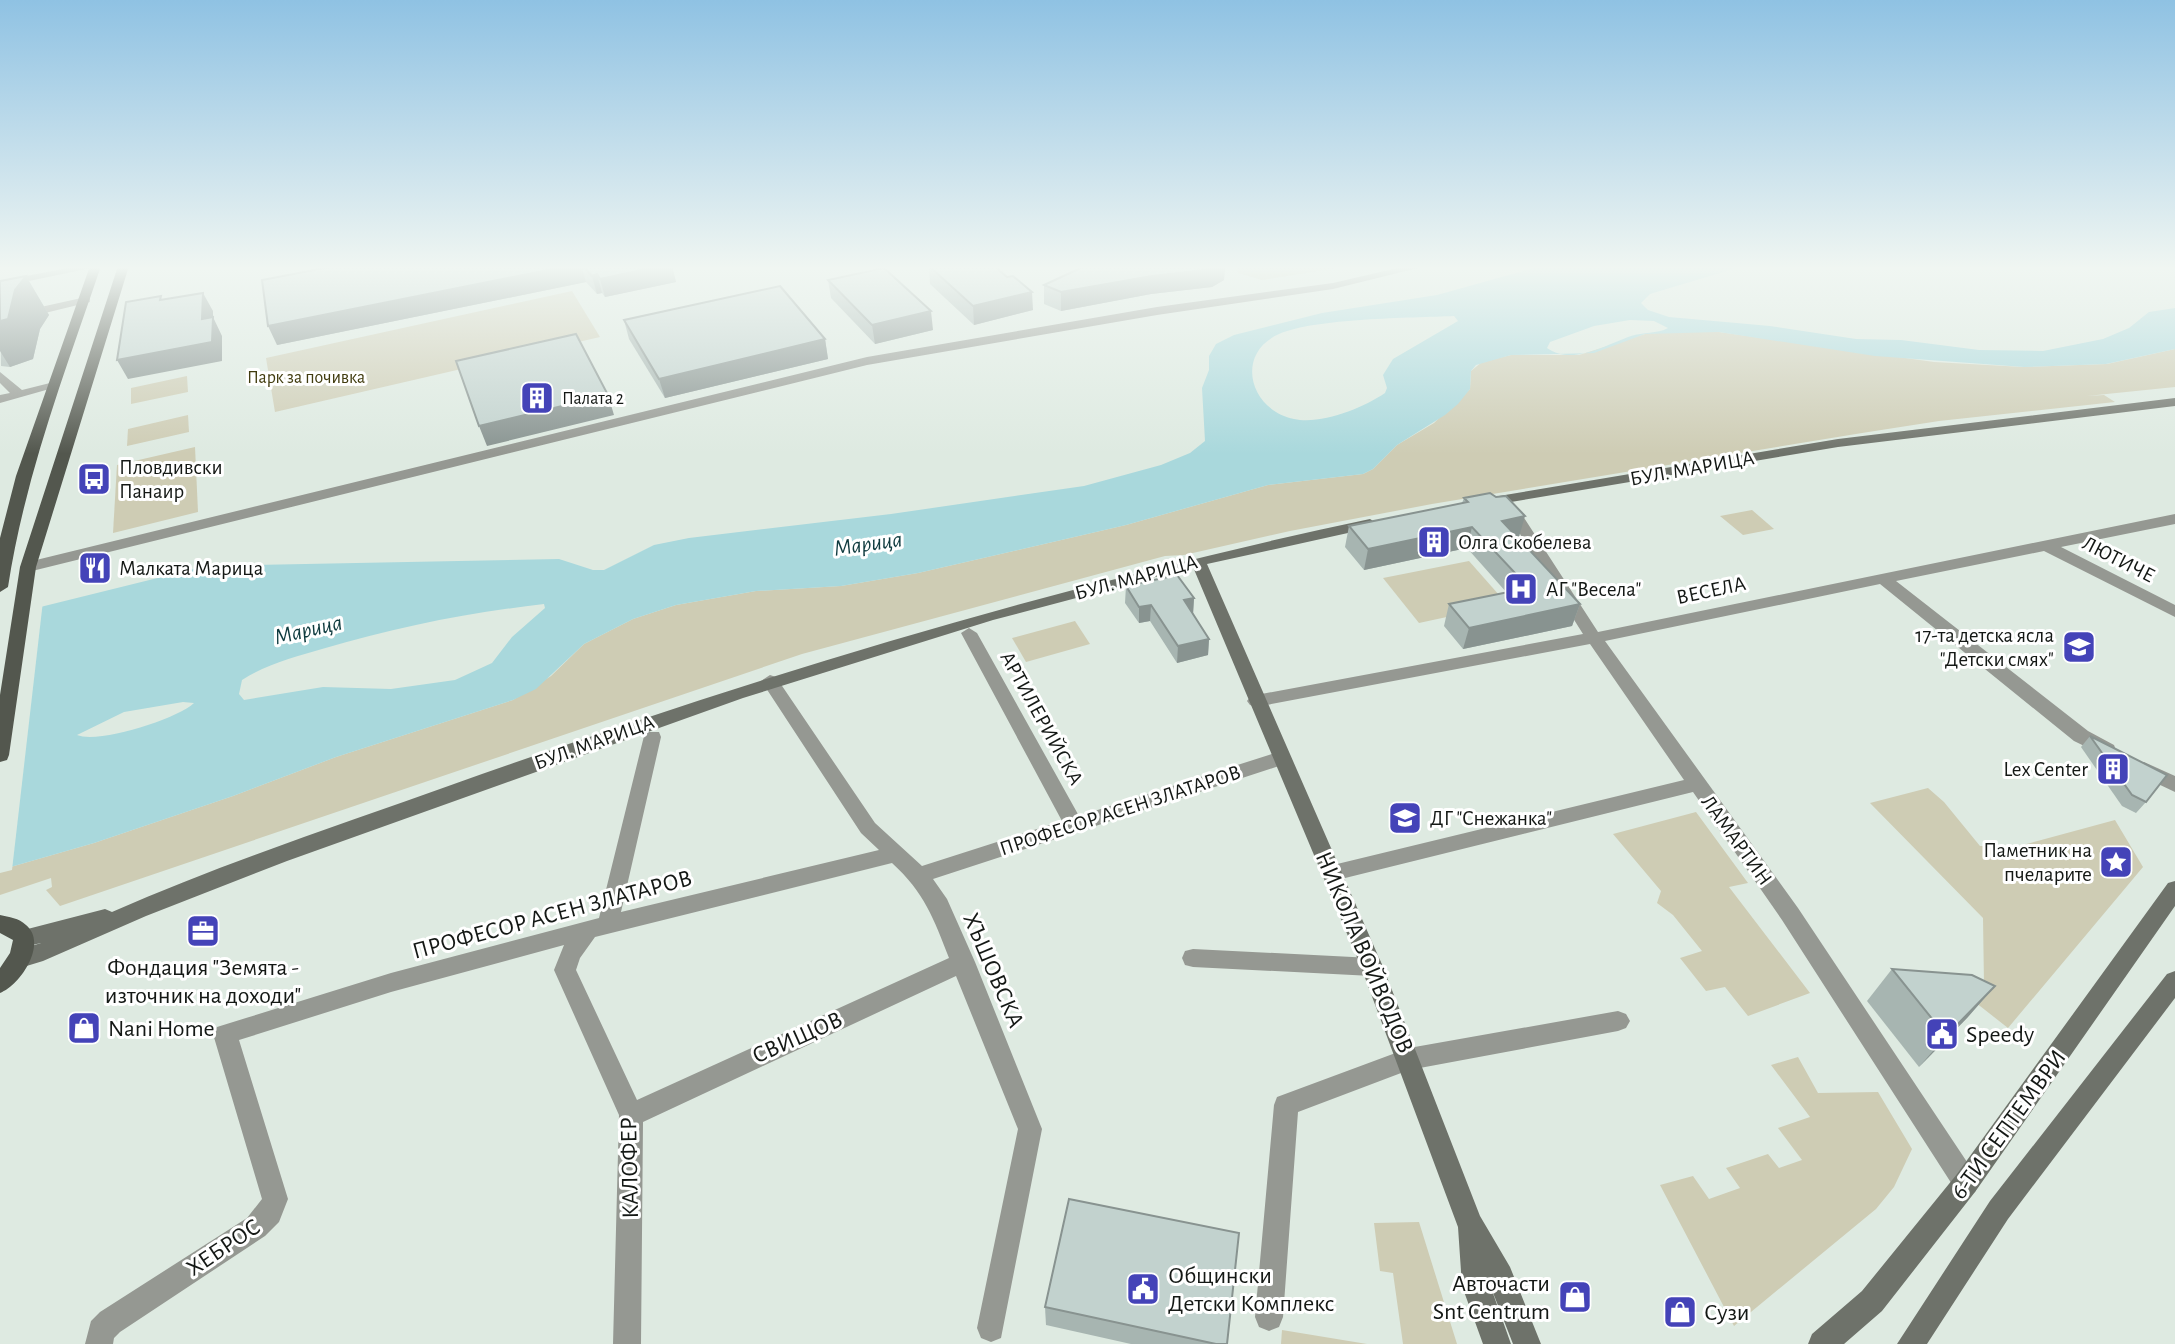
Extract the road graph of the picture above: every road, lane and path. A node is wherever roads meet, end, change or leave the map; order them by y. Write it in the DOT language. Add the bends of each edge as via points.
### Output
graph roads {
  1 [pos="75,329"];
  2 [pos="104,329"];
  3 [pos="1054,329"];
  4 [pos="0,376"];
  5 [pos="54,387"];
  6 [pos="18,393"];
  7 [pos="0,399"];
  8 [pos="2175,402"];
  9 [pos="1505,499"];
  10 [pos="1477,504"];
  11 [pos="2175,519"];
  12 [pos="1384,522"];
  13 [pos="2043,544"];
  14 [pos="1198,561"];
  15 [pos="28,567"];
  16 [pos="0,573"];
  17 [pos="1882,578"];
  18 [pos="0,587"];
  19 [pos="2175,612"];
  20 [pos="969,633"];
  21 [pos="1594,638"];
  22 [pos="770,681"];
  23 [pos="1256,701"];
  24 [pos="652,737"];
  25 [pos="0,755"];
  26 [pos="1281,758"];
  27 [pos="1696,784"];
  28 [pos="2175,786"];
  29 [pos="1075,826"];
  30 [pos="896,855"];
  31 [pos="1333,873"];
  32 [pos="919,876"];
  33 [pos="2175,889"];
  34 [pos="0,924"];
  35 [pos="598,927"];
  36 [pos="22,949"];
  37 [pos="1193,958"];
  38 [pos="964,962"];
  39 [pos="1372,967"];
  40 [pos="2175,981"];
  41 [pos="0,983"];
  42 [pos="1618,1021"];
  43 [pos="225,1034"];
  44 [pos="1409,1059"];
  45 [pos="631,1115"];
  46 [pos="1966,1183"];
  47 [pos="1470,1224"];
  48 [pos="1269,1317"];
  49 [pos="991,1328"];
  50 [pos="99,1344"];
  51 [pos="627,1344"];
  52 [pos="1497,1344"];
  53 [pos="1527,1344"];
  54 [pos="1822,1344"];
  55 [pos="1912,1344"];
  1 -- 5 [label="main road"];
  2 -- 15 [label="main road"];
  3 -- 15 [label="street" via="867,361"];
  4 -- 6 [label="street"];
  5 -- 6 [label="street"];
  5 -- 16 [label="main road" via="23,476"];
  6 -- 7 [label="street"];
  8 -- 9 [label="street, БУЛ. МАРИЦА" via="1851,441"];
  9 -- 10 [label="street, БУЛ. МАРИЦА"];
  9 -- 21 [label="street, ЛАМАРТИН"];
  11 -- 13 [label="street, ВЕСЕЛА"];
  12 -- 14 [label="street, БУЛ. МАРИЦА"];
  13 -- 17 [label="street, ВЕСЕЛА"];
  13 -- 19 [label="street, ЛЮТИЧЕ"];
  14 -- 22 [label="street, БУЛ. МАРИЦА"];
  14 -- 23 [label="street, НИКОЛА ВОЙВОДОВ"];
  15 -- 25 [label="main road"];
  16 -- 18 [label="main road"];
  17 -- 21 [label="street, ВЕСЕЛА"];
  17 -- 28 [label="street" via="2081,736"];
  20 -- 29 [label="street, АРТИЛЕРИЙСКА"];
  21 -- 23 [label="street, ВЕСЕЛА"];
  21 -- 27 [label="street, ЛАМАРТИН"];
  22 -- 30 [label="street, ХЪШОВСКА" via="868,828"];
  22 -- 36 [label="street, БУЛ. МАРИЦА" via="355,827 136,911 58,948"];
  23 -- 26 [label="street, НИКОЛА ВОЙВОДОВ"];
  24 -- 35 [label="street, КАЛОФЕР"];
  26 -- 29 [label="street, ПРОФЕСОР АСЕН ЗЛАТАРОВ"];
  26 -- 31 [label="street, НИКОЛА ВОЙВОДОВ"];
  27 -- 31 [label="street"];
  27 -- 46 [label="street, ЛАМАРТИН" via="1790,914"];
  29 -- 32 [label="street, ПРОФЕСОР АСЕН ЗЛАТАРОВ"];
  30 -- 32 [label="street, ХЪШОВСКА"];
  30 -- 35 [label="street, ПРОФЕСОР АСЕН ЗЛАТАРОВ"];
  31 -- 39 [label="street, НИКОЛА ВОЙВОДОВ"];
  32 -- 38 [label="street, ХЪШОВСКА" via="936,900"];
  33 -- 46 [label="street, 6-ТИ СЕПТЕМВРИ"];
  34 -- 36 [label="main road" via="18,930"];
  35 -- 43 [label="street, ПРОФЕСОР АСЕН ЗЛАТАРОВ" via="305,1007"];
  35 -- 45 [label="street, КАЛОФЕР" via="570,954 565,971"];
  36 -- 41 [label="main road"];
  37 -- 39 [label="street"];
  38 -- 45 [label="street, СВИЩОВ"];
  38 -- 49 [label="street, ХЪШОВСКА" via="1031,1129"];
  39 -- 44 [label="street, НИКОЛА ВОЙВОДОВ"];
  40 -- 55 [label="street, 6-ТИ СЕПТЕМВРИ" via="1999,1210"];
  42 -- 44 [label="street"];
  43 -- 50 [label="street, ХЕБРОС" via="275,1205 256,1227 110,1322 101,1331"];
  44 -- 47 [label="street, НИКОЛА ВОЙВОДОВ"];
  44 -- 48 [label="street" via="1286,1105"];
  45 -- 51 [label="street, КАЛОФЕР"];
  46 -- 54 [label="street, 6-ТИ СЕПТЕМВРИ" via="1872,1301"];
  47 -- 52 [label="street" via="1476,1286"];
  47 -- 53 [label="street, НИКОЛА ВОЙВОДОВ" via="1500,1278"];
}
